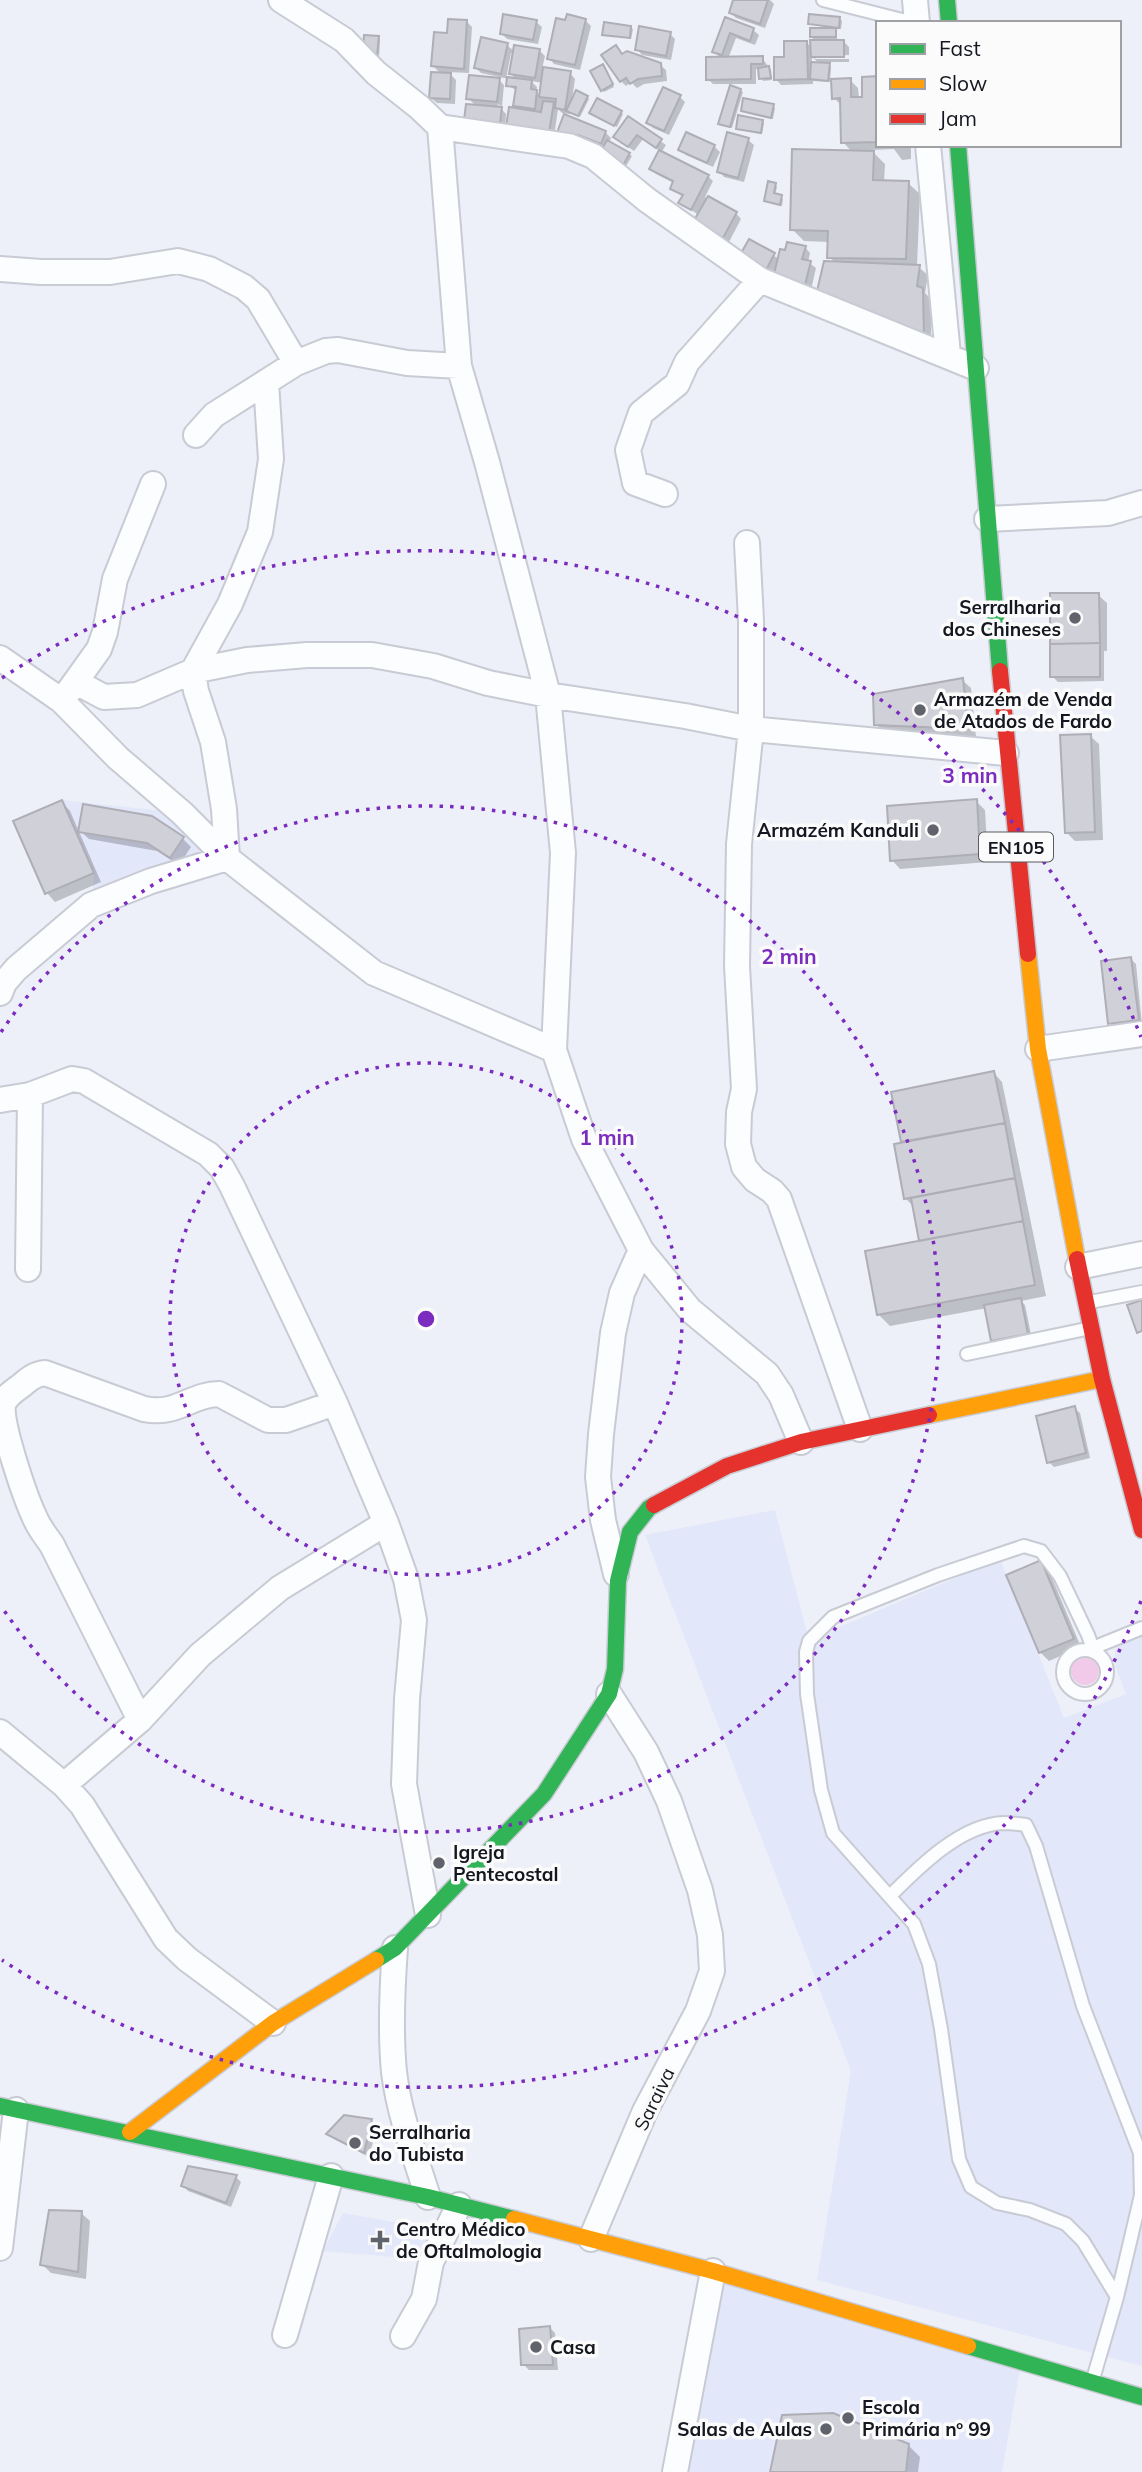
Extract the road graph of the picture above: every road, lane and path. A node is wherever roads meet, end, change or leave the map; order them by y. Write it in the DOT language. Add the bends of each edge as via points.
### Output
graph roads {
  1 [pos="281,0"];
  2 [pos="824,0"];
  3 [pos="915,0"];
  4 [pos="947,0"];
  5 [pos="907,21"];
  6 [pos="915,21"];
  7 [pos="949,21"];
  8 [pos="440,127"];
  9 [pos="959,150"];
  10 [pos="924,151"];
  11 [pos="0,269"];
  12 [pos="760,280"];
  13 [pos="948,355"];
  14 [pos="296,363"];
  15 [pos="459,366"];
  16 [pos="976,368"];
  17 [pos="266,382"];
  18 [pos="196,435"];
  19 [pos="153,484"];
  20 [pos="665,494"];
  21 [pos="1142,503"];
  22 [pos="987,519"];
  23 [pos="747,544"];
  24 [pos="0,658"];
  25 [pos="193,671"];
  26 [pos="69,692"];
  27 [pos="548,695"];
  28 [pos="751,729"];
  29 [pos="1006,754"];
  30 [pos="227,858"];
  31 [pos="1,986"];
  32 [pos="1142,1034"];
  33 [pos="1038,1049"];
  34 [pos="554,1050"];
  35 [pos="30,1094"];
  36 [pos="0,1100"];
  37 [pos="641,1250"];
  38 [pos="1142,1254"];
  39 [pos="1078,1267"];
  40 [pos="28,1269"];
  41 [pos="1142,1292"];
  42 [pos="1086,1303"];
  43 [pos="1091,1328"];
  44 [pos="967,1354"];
  45 [pos="1102,1378"];
  46 [pos="335,1403"];
  47 [pos="860,1429"];
  48 [pos="801,1442"];
  49 [pos="386,1524"];
  50 [pos="1142,1530"];
  51 [pos="618,1581"];
  52 [pos="1142,1628"];
  53 [pos="609,1694"];
  54 [pos="140,1720"];
  55 [pos="0,1732"];
  56 [pos="64,1785"];
  57 [pos="890,1896"];
  58 [pos="428,1915"];
  59 [pos="395,1948"];
  60 [pos="273,2022"];
  61 [pos="5,2112"];
  62 [pos="130,2132"];
  63 [pos="331,2176"];
  64 [pos="428,2197"];
  65 [pos="459,2205"];
  66 [pos="590,2239"];
  67 [pos="0,2248"];
  68 [pos="713,2271"];
  69 [pos="1117,2297"];
  70 [pos="285,2335"];
  71 [pos="403,2336"];
  72 [pos="1092,2383"];
  73 [pos="1142,2397"];
  74 [pos="675,2472"];
  1 -- 8 [label="street" via="344,40"];
  2 -- 5 [label="lane"];
  3 -- 6 [label="street"];
  4 -- 7 [label="main road"];
  8 -- 12 [label="street" via="569,146 593,156"];
  8 -- 15 [label="street"];
  9 -- 10 [label="street"];
  9 -- 16 [label="main road, EN105"];
  10 -- 13 [label="street"];
  11 -- 14 [label="street" via="110,271 178,261 209,269 258,299"];
  12 -- 13 [label="street"];
  12 -- 20 [label="street" via="687,362 677,384 641,413 628,450 635,483"];
  13 -- 16 [label="street"];
  14 -- 15 [label="street" via="338,350 407,363"];
  14 -- 17 [label="street"];
  15 -- 27 [label="street"];
  16 -- 22 [label="main road, EN105"];
  17 -- 18 [label="street" via="214,415"];
  17 -- 25 [label="street" via="271,459 260,532 230,604"];
  19 -- 26 [label="street" via="115,579 99,649"];
  21 -- 22 [label="street" via="1108,513"];
  22 -- 29 [label="main road, EN105"];
  23 -- 28 [label="street"];
  24 -- 26 [label="street"];
  25 -- 26 [label="street" via="137,695"];
  25 -- 27 [label="street" via="247,660 372,655"];
  25 -- 30 [label="street" via="213,742 225,809"];
  26 -- 30 [label="street" via="118,758"];
  27 -- 28 [label="street"];
  27 -- 34 [label="street" via="563,853"];
  28 -- 29 [label="street"];
  28 -- 47 [label="street" via="739,844 737,966 744,1089 738,1144 744,1167 779,1199"];
  29 -- 33 [label="main road, EN105"];
  30 -- 31 [label="street" via="91,905"];
  30 -- 34 [label="street" via="374,972"];
  32 -- 33 [label="street"];
  33 -- 39 [label="main road, EN105"];
  34 -- 37 [label="street" via="584,1139"];
  35 -- 36 [label="street"];
  35 -- 40 [label="street"];
  35 -- 46 [label="street" via="72,1079 84,1081 208,1154 222,1168"];
  37 -- 48 [label="street" via="690,1310 767,1374"];
  37 -- 51 [label="street" via="622,1293 613,1334 598,1477"];
  38 -- 39 [label="street"];
  39 -- 42 [label="main road, EN105"];
  41 -- 42 [label="lane"];
  42 -- 43 [label="main road, EN105"];
  43 -- 44 [label="lane"];
  43 -- 45 [label="main road, EN105"];
  45 -- 47 [label="main road"];
  45 -- 50 [label="main road, EN105"];
  46 -- 49 [label="street"];
  46 -- 54 [label="street" via="286,1420 268,1420 211,1394 159,1412 45,1373 32,1377 3,1404 3,1427 36,1521"];
  47 -- 48 [label="main road"];
  48 -- 51 [label="main road" via="727,1466 649,1508 630,1532"];
  49 -- 54 [label="street" via="280,1588 200,1655"];
  49 -- 58 [label="street" via="406,1579 414,1620 404,1784"];
  51 -- 53 [label="main road" via="615,1669"];
  52 -- 57 [label="lane" via="1100,1645 1094,1652 1060,1576 1041,1551 1024,1546 833,1618 809,1640 807,1694 821,1790 833,1833"];
  53 -- 58 [label="main road" via="544,1794"];
  53 -- 66 [label="street" via="646,1752 669,1801 699,1890 710,1935 712,1971 698,2011 645,2111"];
  54 -- 56 [label="street"];
  55 -- 56 [label="street"];
  56 -- 60 [label="street" via="82,1805 166,1939"];
  57 -- 69 [label="lane" via="915,1924 929,1964 959,2159 971,2187 997,2203 1066,2224 1083,2241"];
  57 -- 69 [label="lane" via="922,1863 973,1831 1002,1823 1026,1825 1037,1846 1083,2006 1140,2153 1141,2195"];
  58 -- 59 [label="main road"];
  59 -- 60 [label="main road"];
  59 -- 64 [label="street" via="394,2073"];
  60 -- 62 [label="main road"];
  61 -- 62 [label="main road"];
  61 -- 67 [label="street"];
  62 -- 63 [label="main road"];
  63 -- 64 [label="main road"];
  63 -- 70 [label="street"];
  64 -- 65 [label="main road"];
  65 -- 66 [label="main road"];
  65 -- 71 [label="street" via="431,2262 424,2299"];
  66 -- 68 [label="main road"];
  68 -- 72 [label="main road"];
  68 -- 74 [label="street"];
  69 -- 72 [label="lane"];
  72 -- 73 [label="main road"];
}
